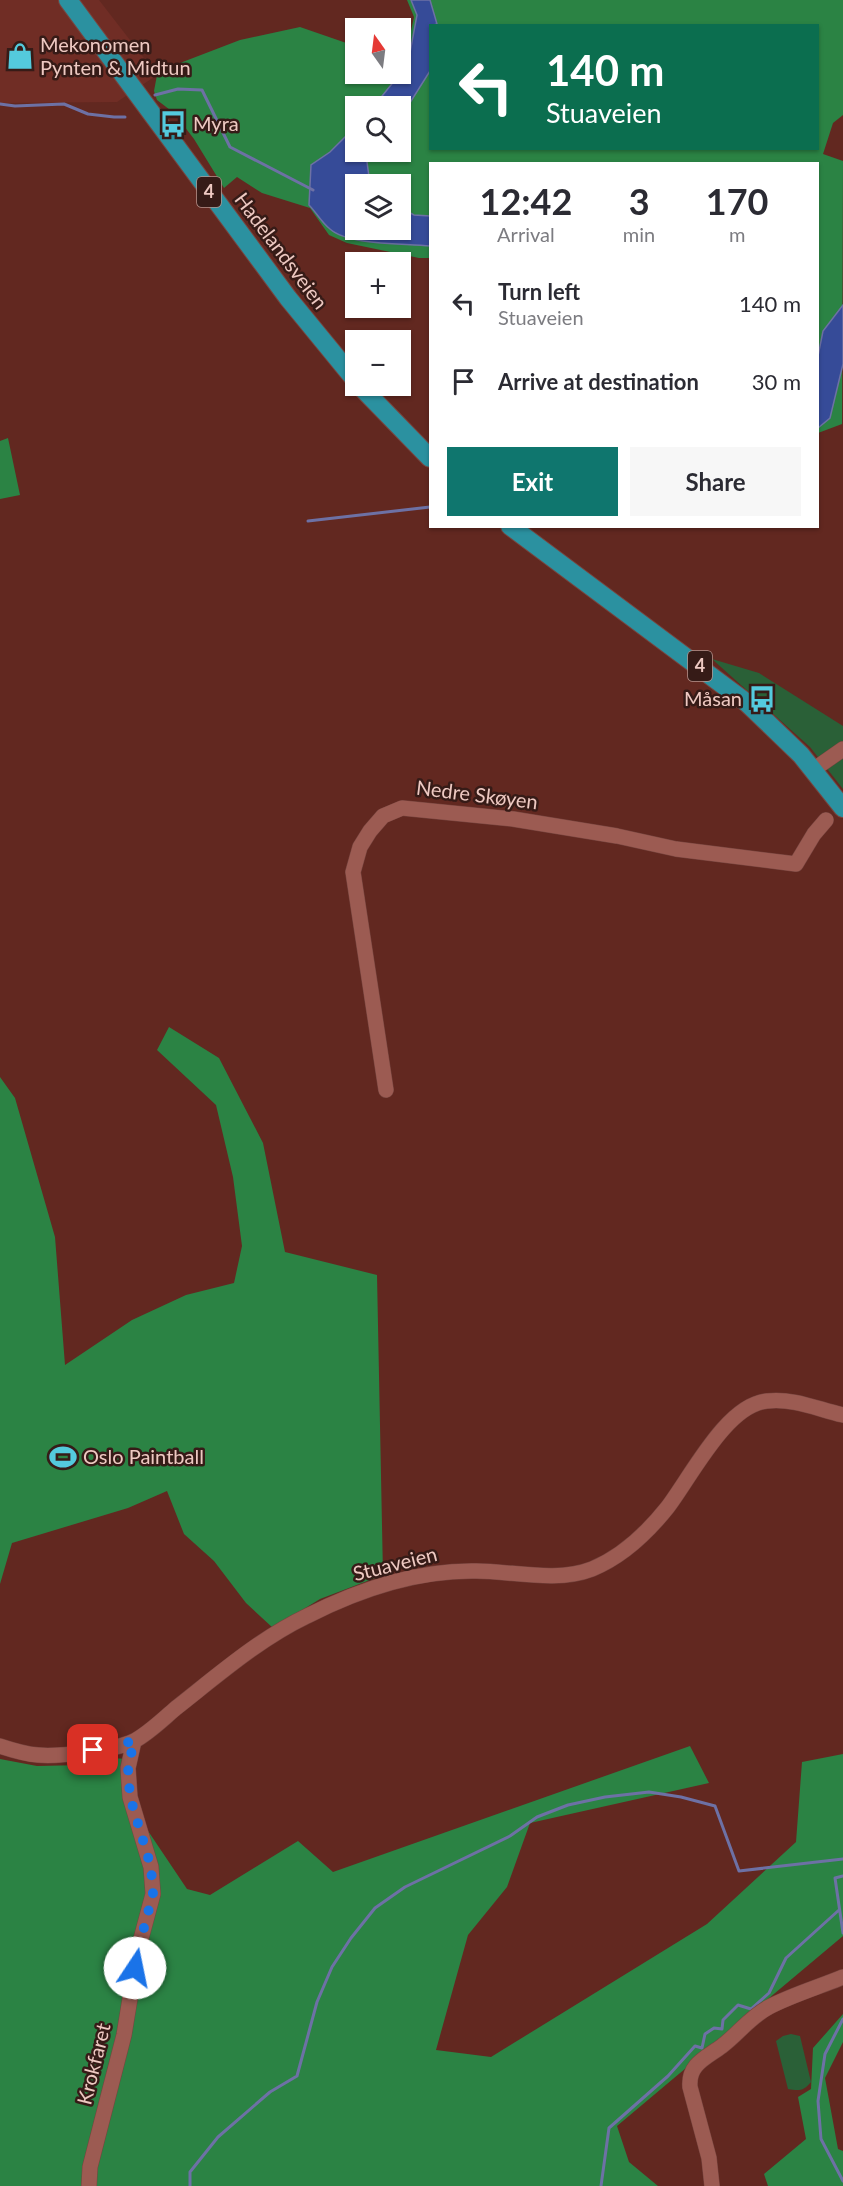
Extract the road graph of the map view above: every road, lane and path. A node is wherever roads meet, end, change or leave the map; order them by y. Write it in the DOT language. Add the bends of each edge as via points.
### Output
graph roads {
  1 [pos="68,0"];
  2 [pos="345,368"];
  3 [pos="370,396"];
  4 [pos="429,457"];
  5 [pos="513,528"];
  6 [pos="843,749"];
  7 [pos="813,770"];
  8 [pos="843,808"];
  9 [pos="826,820"];
  10 [pos="386,1090"];
  11 [pos="843,1414"];
  12 [pos="134,1741"];
  13 [pos="0,1746"];
  14 [pos="843,1977"];
  15 [pos="89,2186"];
  16 [pos="712,2186"];
  1 -- 2 [label="highway, Hadelandsveien / 4" via="260,261"];
  3 -- 4 [label="highway"];
  5 -- 7 [label="highway, 4" via="733,691 773,726"];
  6 -- 7 [label="street"];
  7 -- 8 [label="highway, 4"];
  9 -- 10 [label="street, Nedre Skøyen" via="796,864 676,849 502,818 402,808 382,816 360,847 353,872"];
  11 -- 12 [label="street, Stuaveien" via="783,1400 753,1404 723,1429 666,1509 637,1540 614,1557 591,1569 567,1574 475,1571 423,1575 333,1604 269,1638"];
  12 -- 13 [label="street, Stuaveien" via="59,1755 39,1755"];
  12 -- 15 [label="street, Krokfaret" via="128,1768 130,1797 151,1867 153,1894 138,1950 124,2035 90,2167"];
  14 -- 16 [label="street" via="769,2007 747,2021 692,2070 690,2087 709,2158"];
}
